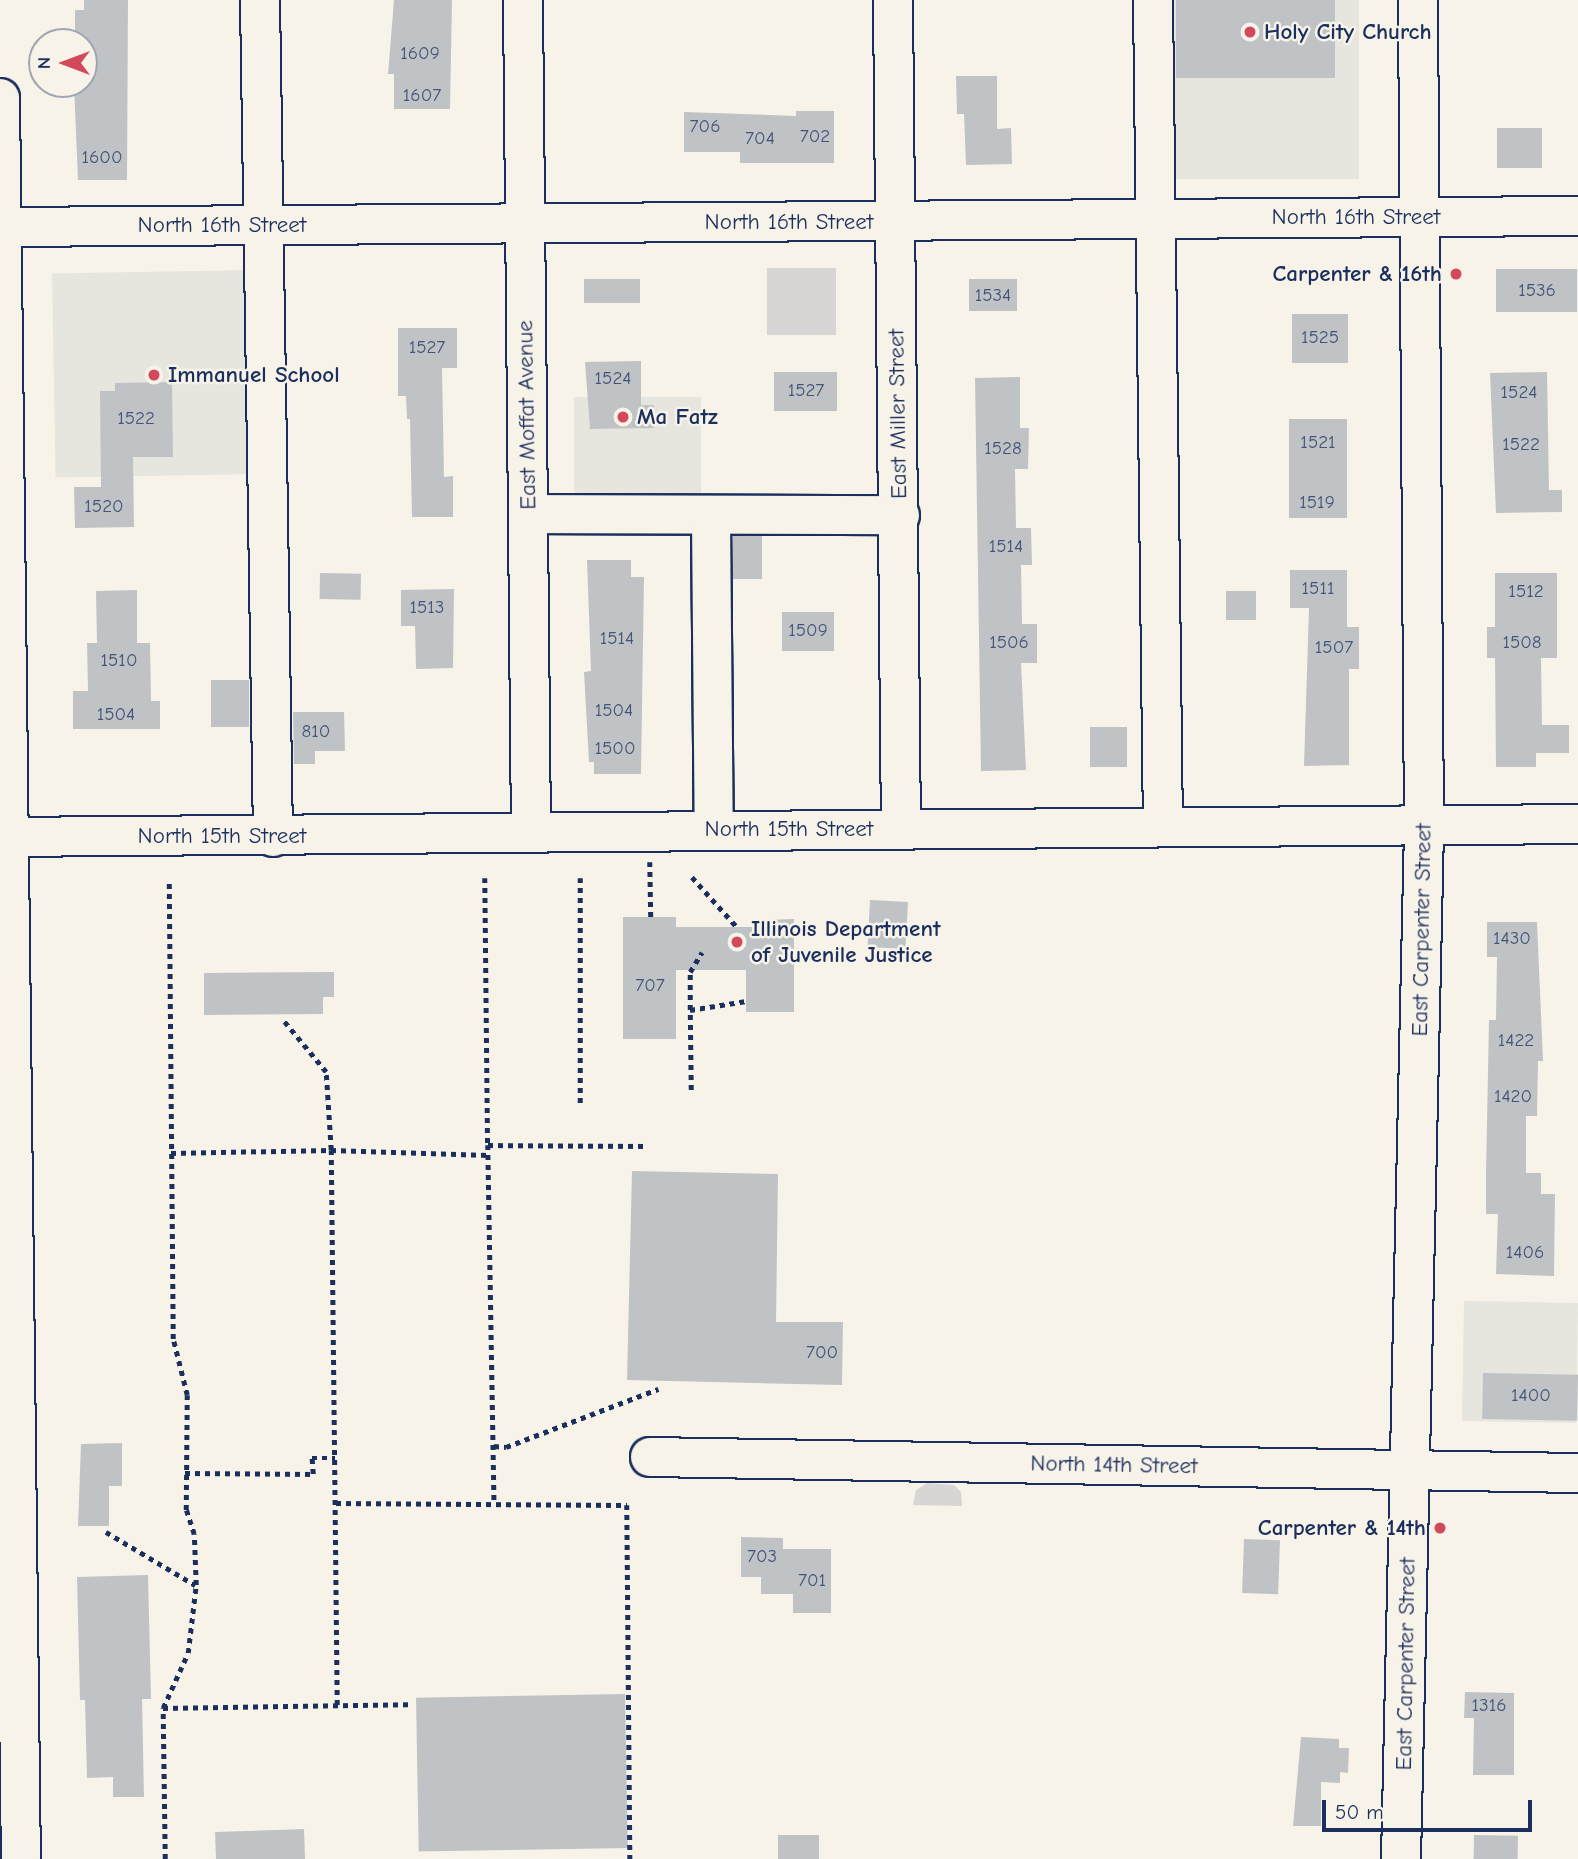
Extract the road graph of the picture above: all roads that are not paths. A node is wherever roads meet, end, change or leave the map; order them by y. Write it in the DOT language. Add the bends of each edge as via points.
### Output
graph roads {
  1 [pos="260,0"];
  2 [pos="523,0"];
  3 [pos="893,0"];
  4 [pos="1153,0"];
  5 [pos="1418,0"];
  6 [pos="0,98"];
  7 [pos="1578,216"];
  8 [pos="1422,217"];
  9 [pos="1154,218"];
  10 [pos="894,222"];
  11 [pos="524,223"];
  12 [pos="262,224"];
  13 [pos="0,228"];
  14 [pos="529,514"];
  15 [pos="900,515"];
  16 [pos="711,517"];
  17 [pos="1578,824"];
  18 [pos="1163,826"];
  19 [pos="1424,826"];
  20 [pos="901,829"];
  21 [pos="531,830"];
  22 [pos="714,830"];
  23 [pos="4,837"];
  24 [pos="273,837"];
  25 [pos="4,969"];
  26 [pos="6,1204"];
  27 [pos="650,1457"];
  28 [pos="8,1461"];
  29 [pos="1410,1471"];
  30 [pos="1578,1473"];
  31 [pos="9,1710"];
  32 [pos="21,1859"];
  33 [pos="1401,1859"];
  1 -- 12 [label="street"];
  2 -- 11 [label="street, East Moffat Avenue"];
  3 -- 10 [label="street, East Miller Street"];
  4 -- 9 [label="street"];
  5 -- 8 [label="street, East Carpenter Street"];
  6 -- 13 [label="street"];
  7 -- 8 [label="street, North 16th Street"];
  8 -- 9 [label="street, North 16th Street"];
  8 -- 19 [label="street, East Carpenter Street"];
  9 -- 10 [label="street, North 16th Street"];
  9 -- 18 [label="street"];
  10 -- 11 [label="street, North 16th Street"];
  10 -- 15 [label="street, East Miller Street"];
  11 -- 12 [label="street, North 16th Street"];
  11 -- 14 [label="street, East Moffat Avenue"];
  12 -- 13 [label="street, North 16th Street"];
  12 -- 24 [label="street"];
  13 -- 23 [label="street"];
  14 -- 16 [label="street"];
  14 -- 21 [label="street, East Moffat Avenue"];
  15 -- 16 [label="street"];
  15 -- 20 [label="street, East Miller Street"];
  16 -- 22 [label="street"];
  17 -- 19 [label="street, North 15th Street"];
  18 -- 19 [label="street, North 15th Street"];
  18 -- 20 [label="street, North 15th Street"];
  19 -- 29 [label="street, East Carpenter Street"];
  20 -- 22 [label="street, North 15th Street"];
  21 -- 22 [label="street, North 15th Street"];
  21 -- 24 [label="street, North 15th Street"];
  23 -- 24 [label="street, North 15th Street"];
  23 -- 25 [label="street"];
  25 -- 26 [label="street"];
  26 -- 28 [label="street"];
  27 -- 29 [label="street, North 14th Street"];
  28 -- 31 [label="street"];
  29 -- 30 [label="street, North 14th Street"];
  29 -- 33 [label="street, East Carpenter Street"];
  31 -- 32 [label="street"];
}
